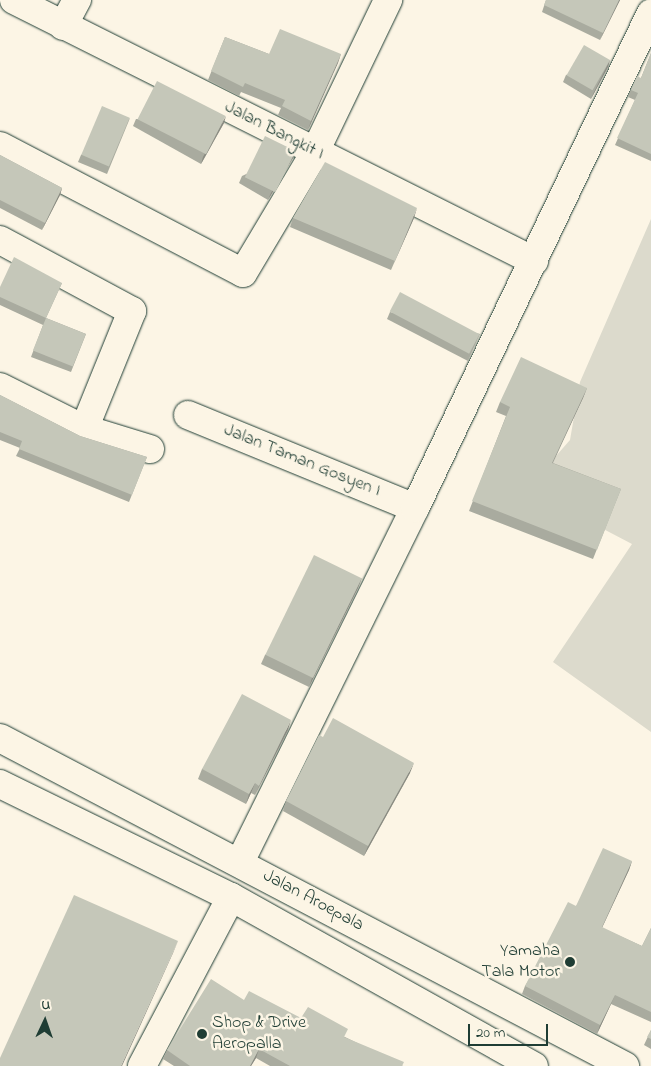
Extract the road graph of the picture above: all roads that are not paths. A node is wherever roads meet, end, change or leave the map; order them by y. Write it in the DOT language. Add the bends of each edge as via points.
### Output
graph roads {
  1 [pos="14,0"];
  2 [pos="77,0"];
  3 [pos="388,0"];
  4 [pos="651,13"];
  5 [pos="63,26"];
  6 [pos="0,146"];
  7 [pos="316,152"];
  8 [pos="1,243"];
  9 [pos="534,261"];
  10 [pos="0,387"];
  11 [pos="188,415"];
  12 [pos="84,429"];
  13 [pos="150,449"];
  14 [pos="415,508"];
  15 [pos="0,738"];
  16 [pos="0,784"];
  17 [pos="240,862"];
  18 [pos="231,897"];
  19 [pos="142,1066"];
  20 [pos="534,1066"];
  21 [pos="625,1066"];
  1 -- 5 [label="street, Jalan Bangkit I"];
  2 -- 5 [label="street"];
  3 -- 7 [label="street"];
  4 -- 9 [label="street"];
  5 -- 7 [label="street, Jalan Bangkit I"];
  6 -- 7 [label="street" via="244,273"];
  7 -- 9 [label="street, Jalan Bangkit I"];
  8 -- 12 [label="street" via="132,311"];
  9 -- 14 [label="street"];
  10 -- 12 [label="street"];
  11 -- 14 [label="street, Jalan Taman Gosyen I"];
  12 -- 13 [label="street"];
  14 -- 17 [label="street"];
  15 -- 17 [label="street, Jalan Aroepala"];
  16 -- 18 [label="street, Jalan Aroepala"];
  17 -- 21 [label="street, Jalan Aroepala"];
  18 -- 19 [label="street"];
  18 -- 20 [label="street, Jalan Aroepala"];
}
